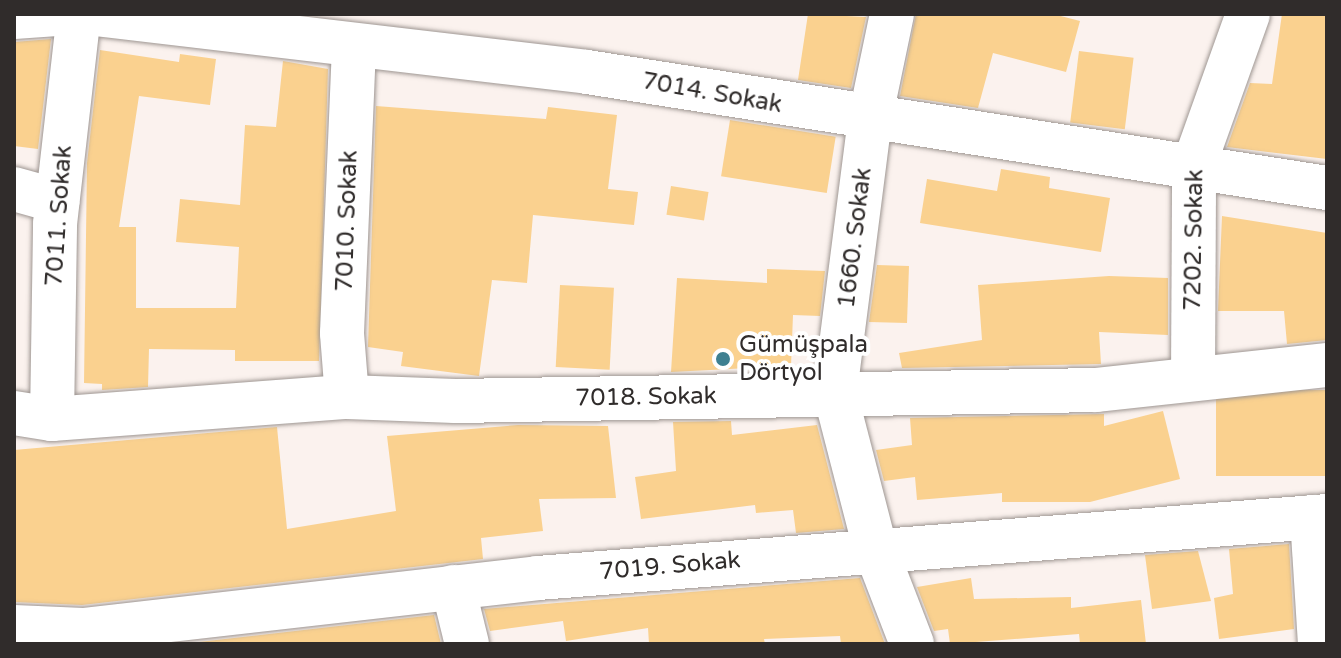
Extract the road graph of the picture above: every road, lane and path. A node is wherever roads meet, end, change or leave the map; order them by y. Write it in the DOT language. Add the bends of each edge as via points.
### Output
graph roads {
  1 [pos="53,14"];
  2 [pos="79,14"];
  3 [pos="95,14"];
  4 [pos="892,14"];
  5 [pos="1248,14"];
  6 [pos="14,17"];
  7 [pos="339,34"];
  8 [pos="870,119"];
  9 [pos="1194,165"];
  10 [pos="1327,188"];
  11 [pos="14,189"];
  12 [pos="57,201"];
  13 [pos="1327,365"];
  14 [pos="1193,379"];
  15 [pos="835,393"];
  16 [pos="347,397"];
  17 [pos="27,420"];
  18 [pos="1320,516"];
  19 [pos="875,548"];
  20 [pos="453,587"];
  21 [pos="222,629"];
  22 [pos="35,633"];
  23 [pos="467,644"];
  24 [pos="912,644"];
  25 [pos="1320,644"];
  1 -- 6 [label="street"];
  2 -- 12 [label="street, 7011. Sokak"];
  3 -- 7 [label="street, 7014. Sokak"];
  4 -- 8 [label="street, 1660. Sokak"];
  5 -- 9 [label="street, 7202. Sokak"];
  7 -- 8 [label="street, 7014. Sokak"];
  7 -- 16 [label="street, 7010. Sokak"];
  8 -- 9 [label="street, 7014. Sokak"];
  8 -- 15 [label="street, 1660. Sokak"];
  9 -- 10 [label="street, 7014. Sokak"];
  9 -- 14 [label="street, 7202. Sokak"];
  11 -- 12 [label="street"];
  12 -- 17 [label="street, 7011. Sokak"];
  13 -- 14 [label="street, 7018. Sokak"];
  14 -- 15 [label="street, 7018. Sokak" via="1096,390"];
  15 -- 16 [label="street, 7018. Sokak" via="455,401"];
  15 -- 19 [label="street, 1660. Sokak"];
  16 -- 17 [label="street, 7018. Sokak"];
  18 -- 19 [label="street, 7019. Sokak"];
  18 -- 25 [label="street"];
  19 -- 20 [label="street, 7019. Sokak"];
  19 -- 24 [label="street, 1660. Sokak"];
  20 -- 21 [label="street, 7019. Sokak"];
  20 -- 23 [label="street"];
  21 -- 22 [label="street, 7019. Sokak"];
}
